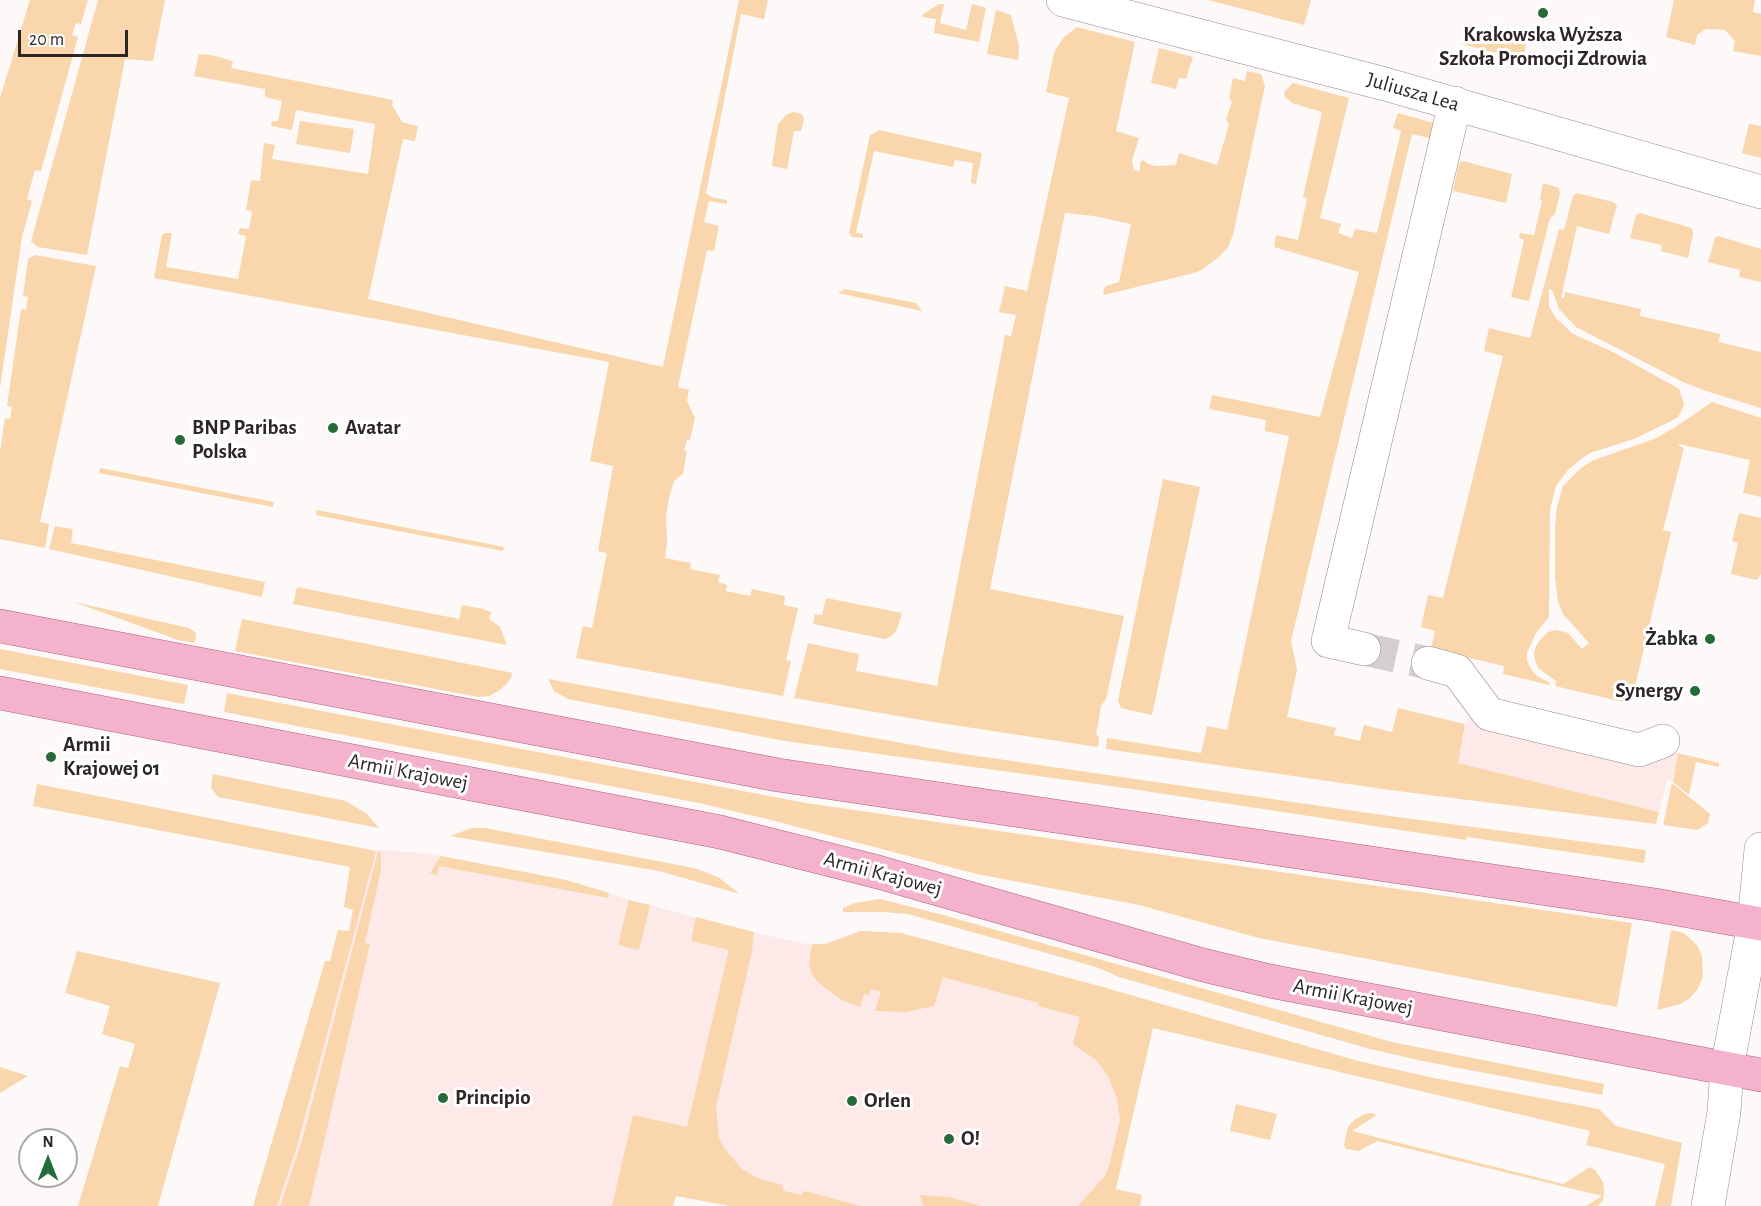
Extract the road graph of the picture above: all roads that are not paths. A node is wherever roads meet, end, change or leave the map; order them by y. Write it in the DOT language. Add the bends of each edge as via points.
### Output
graph roads {
  1 [pos="1063,0"];
  2 [pos="1455,104"];
  3 [pos="1761,192"];
  4 [pos="0,626"];
  5 [pos="1364,649"];
  6 [pos="1428,663"];
  7 [pos="0,693"];
  8 [pos="1662,741"];
  9 [pos="1761,849"];
  10 [pos="1758,923"];
  11 [pos="1727,1068"];
  12 [pos="1761,1075"];
  13 [pos="1708,1206"];
  1 -- 2 [label="street, Juliusza Lea"];
  2 -- 3 [label="street, Juliusza Lea"];
  2 -- 5 [label="street" via="1328,641"];
  4 -- 10 [label="main road" via="778,775 1655,904"];
  6 -- 8 [label="street" via="1457,671 1489,714 1639,750"];
  7 -- 11 [label="main road, Armii Krajowej" via="720,832 878,872 1250,977"];
  9 -- 10 [label="street"];
  10 -- 11 [label="street"];
  11 -- 12 [label="main road, Armii Krajowej"];
  11 -- 13 [label="street" via="1724,1112"];
}
